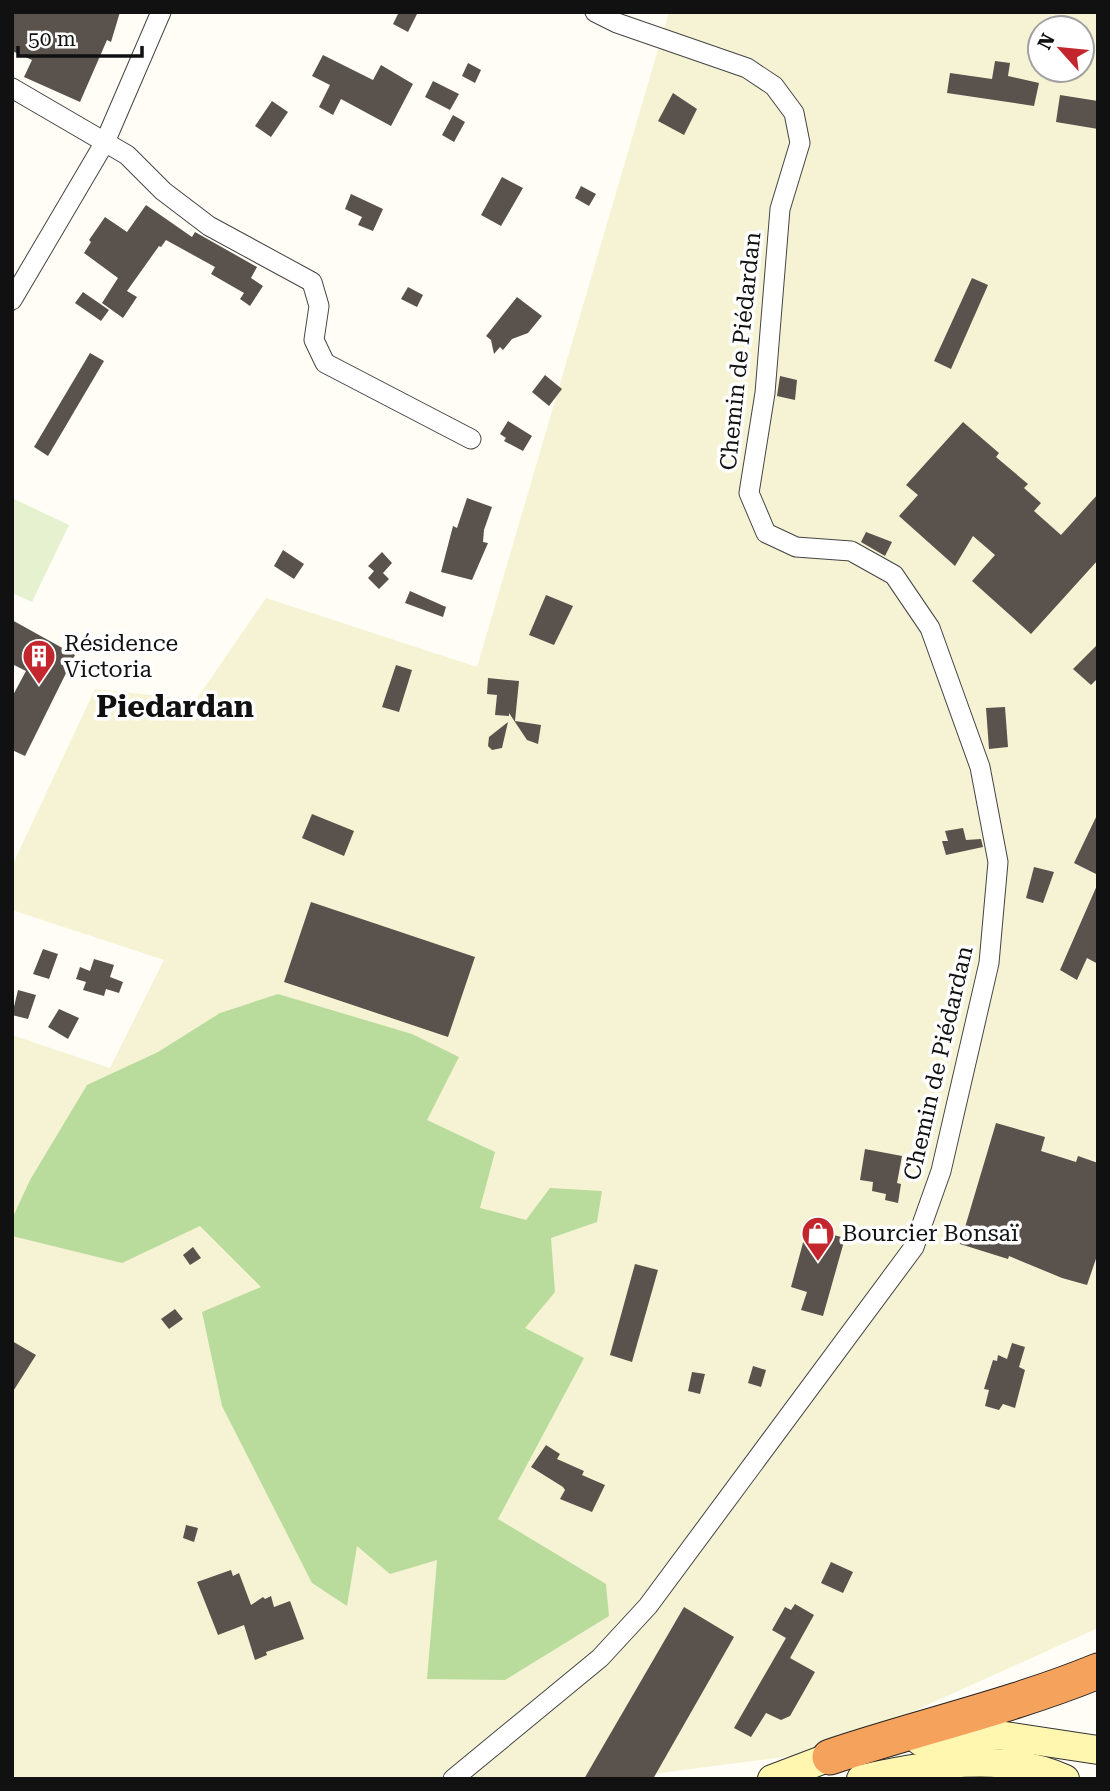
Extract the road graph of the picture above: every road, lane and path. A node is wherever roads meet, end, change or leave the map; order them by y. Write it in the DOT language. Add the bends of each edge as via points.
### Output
graph roads {
  1 [pos="161,12"];
  2 [pos="595,12"];
  3 [pos="12,88"];
  4 [pos="105,142"];
  5 [pos="12,300"];
  6 [pos="471,439"];
  7 [pos="1098,1671"];
  8 [pos="1098,1750"];
  9 [pos="830,1757"];
  10 [pos="453,1779"];
  11 [pos="772,1779"];
  12 [pos="861,1779"];
  13 [pos="1065,1779"];
  1 -- 4 [label="street"];
  2 -- 10 [label="street, Chemin de Piédardan" via="747,68 774,86 794,113 800,142 780,209 765,393 749,493 766,533 796,547 851,551 894,575 930,628 980,767 998,862 989,963 941,1171 914,1247 648,1606 600,1658"];
  3 -- 4 [label="street"];
  4 -- 5 [label="street"];
  4 -- 6 [label="street" via="127,155 163,191 209,226 312,282 319,306 314,340 325,363"];
  7 -- 9 [label="highway" via="981,1714"];
  8 -- 9 [label="main road" via="1044,1740 971,1735"];
  9 -- 11 [label="main road"];
  12 -- 13 [label="main road" via="978,1762 1028,1767"];
}
